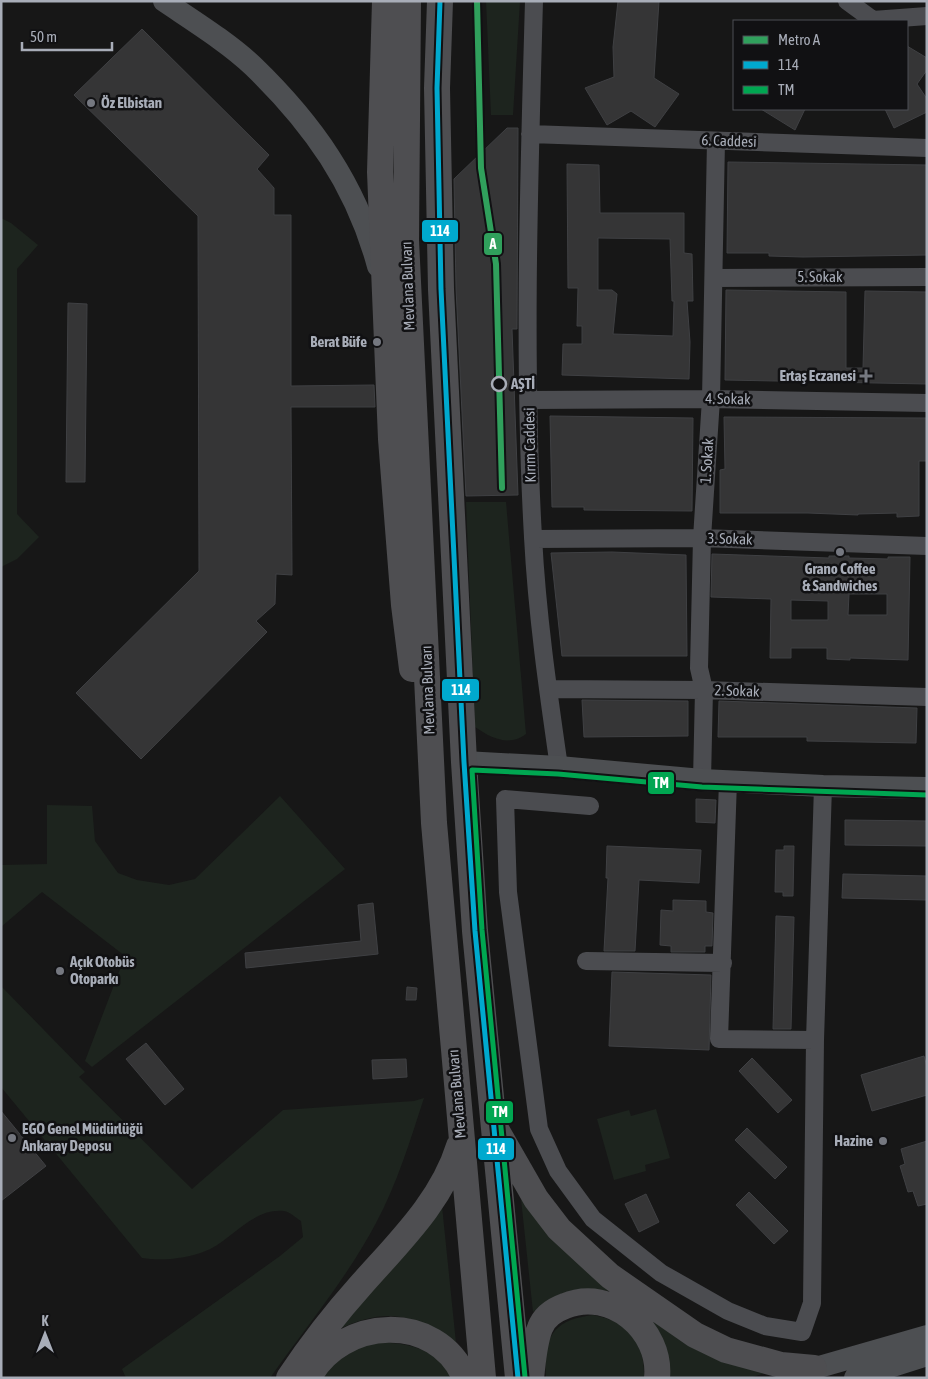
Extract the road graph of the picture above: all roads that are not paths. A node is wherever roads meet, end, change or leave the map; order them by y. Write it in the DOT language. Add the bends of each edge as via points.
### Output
graph roads {
  1 [pos="164,1"];
  2 [pos="385,1"];
  3 [pos="408,1"];
  4 [pos="440,1"];
  5 [pos="534,1"];
  6 [pos="847,1"];
  7 [pos="927,16"];
  8 [pos="530,134"];
  9 [pos="716,141"];
  10 [pos="927,148"];
  11 [pos="927,277"];
  12 [pos="714,278"];
  13 [pos="386,293"];
  14 [pos="712,398"];
  15 [pos="529,400"];
  16 [pos="927,403"];
  17 [pos="702,538"];
  18 [pos="533,539"];
  19 [pos="927,546"];
  20 [pos="548,689"];
  21 [pos="704,690"];
  22 [pos="927,697"];
  23 [pos="464,762"];
  24 [pos="558,767"];
  25 [pos="702,780"];
  26 [pos="728,781"];
  27 [pos="822,786"];
  28 [pos="927,788"];
  29 [pos="590,806"];
  30 [pos="434,823"];
  31 [pos="586,961"];
  32 [pos="723,963"];
  33 [pos="815,1040"];
  34 [pos="492,1123"];
  35 [pos="461,1140"];
  36 [pos="927,1336"];
  37 [pos="927,1355"];
  38 [pos="814,1368"];
  39 [pos="289,1378"];
  40 [pos="309,1378"];
  41 [pos="464,1378"];
  42 [pos="483,1378"];
  43 [pos="518,1378"];
  44 [pos="531,1378"];
  45 [pos="657,1378"];
  46 [pos="784,1378"];
  47 [pos="855,1378"];
  1 -- 13 [label="main road" via="252,66 324,145 356,202 374,248"];
  2 -- 13 [label="highway" via="380,172"];
  3 -- 30 [label="highway, Mevlana Bulvarı" via="406,240"];
  4 -- 23 [label="highway" via="437,88 441,289"];
  5 -- 8 [label="street, Kırım Caddesi"];
  6 -- 7 [label="street" via="873,20"];
  8 -- 9 [label="street, 6. Caddesi"];
  8 -- 15 [label="street, Kırım Caddesi"];
  9 -- 10 [label="street, 6. Caddesi"];
  9 -- 12 [label="street, 1. Sokak"];
  11 -- 12 [label="street, 5. Sokak"];
  12 -- 14 [label="street, 1. Sokak"];
  13 -- 30 [label="highway" via="391,439 404,604"];
  14 -- 15 [label="street, 4. Sokak"];
  14 -- 16 [label="street, 4. Sokak"];
  14 -- 17 [label="street, 1. Sokak"];
  15 -- 18 [label="street, Kırım Caddesi"];
  17 -- 18 [label="street, 3. Sokak"];
  17 -- 19 [label="street, 3. Sokak"];
  17 -- 21 [label="street, 1. Sokak" via="699,668"];
  18 -- 20 [label="street, Kırım Caddesi"];
  20 -- 21 [label="street, 2. Sokak"];
  20 -- 24 [label="street, Kırım Caddesi"];
  21 -- 22 [label="street, 2. Sokak"];
  21 -- 25 [label="street, 1. Sokak"];
  23 -- 24 [label="main road"];
  23 -- 34 [label="highway"];
  24 -- 25 [label="main road"];
  25 -- 26 [label="main road"];
  26 -- 27 [label="main road"];
  26 -- 32 [label="street"];
  27 -- 28 [label="main road"];
  27 -- 33 [label="street"];
  29 -- 33 [label="street" via="505,799 508,892 539,1130 558,1171 593,1219 661,1273 728,1311 765,1326 802,1332 812,1303"];
  30 -- 35 [label="highway, Mevlana Bulvarı"];
  31 -- 32 [label="street"];
  32 -- 33 [label="street" via="719,1039"];
  34 -- 38 [label="highway" via="542,1207 570,1240 610,1276 695,1336 726,1350 782,1365"];
  34 -- 43 [label="highway"];
  35 -- 39 [label="highway" via="453,1165 429,1205 314,1341"];
  35 -- 42 [label="highway, Mevlana Bulvarı"];
  36 -- 38 [label="main road"];
  37 -- 47 [label="main road"];
  38 -- 46 [label="main road"];
  40 -- 41 [label="highway" via="326,1353 348,1339 365,1332 393,1329 417,1334 439,1345 452,1357"];
  44 -- 45 [label="highway" via="537,1337 546,1318 571,1303 592,1301 611,1305 626,1313 644,1330 652,1343 658,1366"];
}
